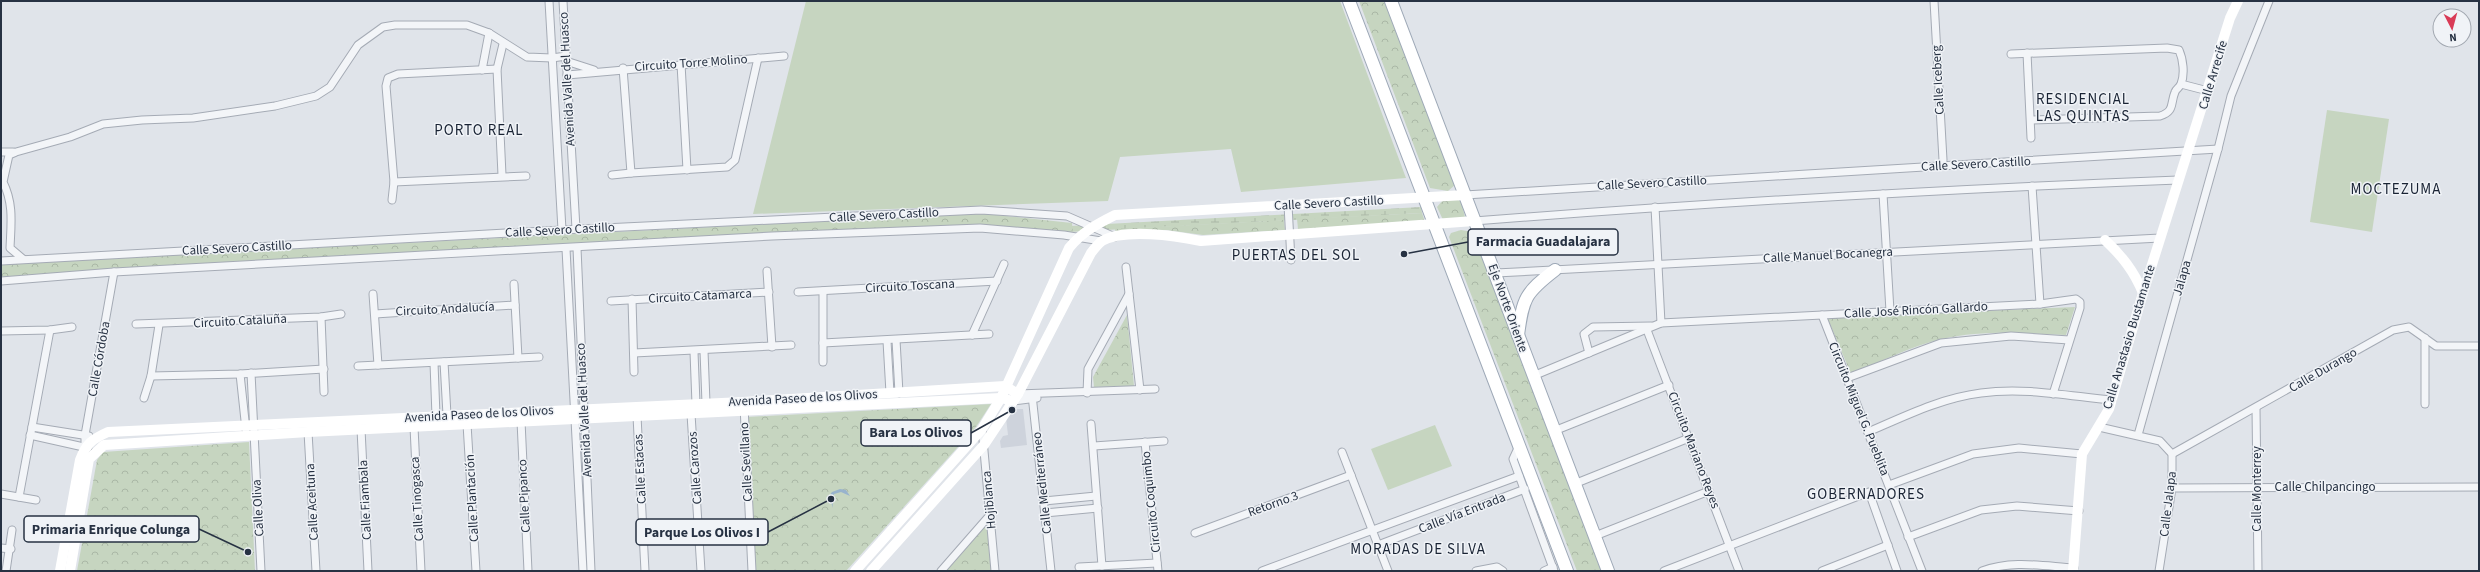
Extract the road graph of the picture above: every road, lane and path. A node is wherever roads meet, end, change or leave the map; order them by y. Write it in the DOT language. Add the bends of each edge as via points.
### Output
graph roads {
  1 [pos="549,1"];
  2 [pos="563,1"];
  3 [pos="1349,1"];
  4 [pos="1391,1"];
  5 [pos="1934,1"];
  6 [pos="2238,1"];
  7 [pos="2269,1"];
  8 [pos="489,33"];
  9 [pos="503,44"];
  10 [pos="2027,53"];
  11 [pos="2011,54"];
  12 [pos="784,56"];
  13 [pos="552,58"];
  14 [pos="758,58"];
  15 [pos="566,59"];
  16 [pos="681,64"];
  17 [pos="623,68"];
  18 [pos="497,69"];
  19 [pos="482,70"];
  20 [pos="596,71"];
  21 [pos="567,75"];
  22 [pos="2181,84"];
  23 [pos="2208,91"];
  24 [pos="2030,120"];
  25 [pos="2031,138"];
  26 [pos="2215,150"];
  27 [pos="2190,151"];
  28 [pos="1,152"];
  29 [pos="16,152"];
  30 [pos="1943,160"];
  31 [pos="687,170"];
  32 [pos="631,173"];
  33 [pos="502,175"];
  34 [pos="612,175"];
  35 [pos="526,176"];
  36 [pos="2178,180"];
  37 [pos="2,181"];
  38 [pos="394,182"];
  39 [pos="2032,186"];
  40 [pos="1884,194"];
  41 [pos="1465,195"];
  42 [pos="1424,198"];
  43 [pos="392,200"];
  44 [pos="1288,205"];
  45 [pos="1655,207"];
  46 [pos="1474,221"];
  47 [pos="1435,225"];
  48 [pos="1093,226"];
  49 [pos="562,230"];
  50 [pos="576,230"];
  51 [pos="1289,235"];
  52 [pos="1115,237"];
  53 [pos="1077,238"];
  54 [pos="2160,238"];
  55 [pos="2105,240"];
  56 [pos="1101,242"];
  57 [pos="2036,243"];
  58 [pos="577,248"];
  59 [pos="566,249"];
  60 [pos="1888,251"];
  61 [pos="23,260"];
  62 [pos="1290,260"];
  63 [pos="1,261"];
  64 [pos="1004,264"];
  65 [pos="1656,264"];
  66 [pos="1126,267"];
  67 [pos="1555,270"];
  68 [pos="768,271"];
  69 [pos="114,272"];
  70 [pos="1496,273"];
  71 [pos="1,281"];
  72 [pos="997,281"];
  73 [pos="514,284"];
  74 [pos="822,291"];
  75 [pos="769,292"];
  76 [pos="798,292"];
  77 [pos="2143,293"];
  78 [pos="373,294"];
  79 [pos="1129,294"];
  80 [pos="632,299"];
  81 [pos="610,301"];
  82 [pos="2040,304"];
  83 [pos="515,305"];
  84 [pos="1890,311"];
  85 [pos="341,314"];
  86 [pos="374,314"];
  87 [pos="1822,315"];
  88 [pos="322,317"];
  89 [pos="136,324"];
  90 [pos="1658,324"];
  91 [pos="159,325"];
  92 [pos="72,327"];
  93 [pos="50,330"];
  94 [pos="1647,330"];
  95 [pos="1,331"];
  96 [pos="989,334"];
  97 [pos="972,335"];
  98 [pos="1518,338"];
  99 [pos="2425,338"];
  100 [pos="896,340"];
  101 [pos="2069,340"];
  102 [pos="887,341"];
  103 [pos="823,343"];
  104 [pos="791,345"];
  105 [pos="2479,346"];
  106 [pos="772,347"];
  107 [pos="704,351"];
  108 [pos="694,352"];
  109 [pos="634,353"];
  110 [pos="1589,354"];
  111 [pos="539,357"];
  112 [pos="518,358"];
  113 [pos="434,362"];
  114 [pos="444,362"];
  115 [pos="823,362"];
  116 [pos="378,365"];
  117 [pos="358,366"];
  118 [pos="324,368"];
  119 [pos="634,372"];
  120 [pos="251,373"];
  121 [pos="240,374"];
  122 [pos="151,376"];
  123 [pos="1533,376"];
  124 [pos="1847,378"];
  125 [pos="1669,385"];
  126 [pos="1005,386"];
  127 [pos="1155,389"];
  128 [pos="1140,390"];
  129 [pos="324,392"];
  130 [pos="895,393"];
  131 [pos="1087,393"];
  132 [pos="2053,394"];
  133 [pos="1015,397"];
  134 [pos="1033,397"];
  135 [pos="144,398"];
  136 [pos="1001,398"];
  137 [pos="2112,400"];
  138 [pos="701,403"];
  139 [pos="2425,404"];
  140 [pos="744,406"];
  141 [pos="2256,408"];
  142 [pos="584,413"];
  143 [pos="573,414"];
  144 [pos="692,414"];
  145 [pos="447,415"];
  146 [pos="436,416"];
  147 [pos="637,416"];
  148 [pos="521,422"];
  149 [pos="467,424"];
  150 [pos="1091,424"];
  151 [pos="32,427"];
  152 [pos="414,427"];
  153 [pos="2099,427"];
  154 [pos="982,429"];
  155 [pos="361,430"];
  156 [pos="1554,431"];
  157 [pos="308,432"];
  158 [pos="1868,432"];
  159 [pos="251,434"];
  160 [pos="85,435"];
  161 [pos="2138,435"];
  162 [pos="30,436"];
  163 [pos="96,437"];
  164 [pos="1689,438"];
  165 [pos="1164,441"];
  166 [pos="1145,442"];
  167 [pos="104,445"];
  168 [pos="984,445"];
  169 [pos="85,446"];
  170 [pos="1094,446"];
  171 [pos="1519,446"];
  172 [pos="93,452"];
  173 [pos="1342,452"];
  174 [pos="2082,454"];
  175 [pos="2172,454"];
  176 [pos="1351,475"];
  177 [pos="1519,476"];
  178 [pos="1574,484"];
  179 [pos="1889,485"];
  180 [pos="2479,487"];
  181 [pos="2172,488"];
  182 [pos="2257,488"];
  183 [pos="1525,490"];
  184 [pos="1709,491"];
  185 [pos="1,494"];
  186 [pos="1096,496"];
  187 [pos="19,497"];
  188 [pos="1460,499"];
  189 [pos="36,500"];
  190 [pos="1044,501"];
  191 [pos="1098,508"];
  192 [pos="2079,511"];
  193 [pos="1465,512"];
  194 [pos="1045,513"];
  195 [pos="990,515"];
  196 [pos="12,530"];
  197 [pos="1372,530"];
  198 [pos="1195,533"];
  199 [pos="1595,536"];
  200 [pos="1908,537"];
  201 [pos="1378,545"];
  202 [pos="1730,545"];
  203 [pos="1888,545"];
  204 [pos="1,548"];
  205 [pos="11,549"];
  206 [pos="1157,562"];
  207 [pos="2017,563"];
  208 [pos="1102,566"];
  209 [pos="1078,567"];
  210 [pos="1554,569"];
  211 [pos="2074,570"];
  212 [pos="6,571"];
  213 [pos="60,571"];
  214 [pos="70,571"];
  215 [pos="261,571"];
  216 [pos="316,571"];
  217 [pos="368,571"];
  218 [pos="421,571"];
  219 [pos="476,571"];
  220 [pos="528,571"];
  221 [pos="582,571"];
  222 [pos="591,571"];
  223 [pos="645,571"];
  224 [pos="701,571"];
  225 [pos="752,571"];
  226 [pos="855,571"];
  227 [pos="871,571"];
  228 [pos="940,571"];
  229 [pos="995,571"];
  230 [pos="1051,571"];
  231 [pos="1158,571"];
  232 [pos="1262,571"];
  233 [pos="1388,571"];
  234 [pos="1476,571"];
  235 [pos="1503,571"];
  236 [pos="1544,571"];
  237 [pos="1566,571"];
  238 [pos="1608,571"];
  239 [pos="1664,571"];
  240 [pos="1739,571"];
  241 [pos="1822,571"];
  242 [pos="1897,571"];
  243 [pos="1922,571"];
  244 [pos="1982,571"];
  245 [pos="2016,571"];
  246 [pos="2159,571"];
  247 [pos="2258,571"];
  1 -- 13 [label="street, Avenida Valle del Huasco"];
  2 -- 15 [label="street, Avenida Valle del Huasco"];
  3 -- 42 [label="main road"];
  4 -- 41 [label="main road, Eje Norte Oriente"];
  5 -- 30 [label="street, Calle Iceberg"];
  6 -- 23 [label="street, Calle Arrecife" via="2230,18"];
  7 -- 26 [label="street, Jalapa" via="2231,96"];
  8 -- 9 [label="street"];
  8 -- 19 [label="street"];
  8 -- 29 [label="street" via="467,25 383,27 358,45 330,87 316,96 275,106 193,118 102,124 70,137"];
  9 -- 13 [label="street" via="526,57"];
  9 -- 18 [label="street"];
  10 -- 11 [label="street"];
  10 -- 22 [label="street" via="2167,48 2179,50 2183,59"];
  10 -- 24 [label="street"];
  12 -- 14 [label="street, Circuito Torre Molino"];
  13 -- 15 [label="street"];
  13 -- 49 [label="street, Avenida Valle del Huasco"];
  14 -- 16 [label="street, Circuito Torre Molino"];
  14 -- 31 [label="street, Circuito Torre Molino" via="735,160 727,167"];
  15 -- 20 [label="street, Circuito Torre Molino"];
  15 -- 21 [label="street, Avenida Valle del Huasco"];
  16 -- 17 [label="street, Circuito Torre Molino"];
  16 -- 31 [label="street"];
  17 -- 20 [label="street, Circuito Torre Molino"];
  17 -- 32 [label="street, Circuito Torre Molino"];
  18 -- 19 [label="street"];
  18 -- 33 [label="street"];
  19 -- 38 [label="street" via="398,74 388,78 386,86"];
  20 -- 21 [label="street, Circuito Torre Molino"];
  21 -- 50 [label="street, Avenida Valle del Huasco"];
  22 -- 23 [label="street"];
  22 -- 24 [label="street" via="2176,90 2173,108 2160,116"];
  23 -- 27 [label="street, Calle Arrecife"];
  24 -- 25 [label="street"];
  26 -- 27 [label="street"];
  26 -- 161 [label="street, Jalapa"];
  27 -- 36 [label="street, Calle Anastasio Bustamante"];
  27 -- 41 [label="street, Calle Severo Castillo"];
  28 -- 29 [label="street"];
  29 -- 37 [label="street" via="9,155"];
  31 -- 32 [label="street, Circuito Torre Molino"];
  32 -- 34 [label="street, Circuito Torre Molino"];
  33 -- 35 [label="street"];
  33 -- 38 [label="street"];
  36 -- 39 [label="street, Calle Severo Castillo"];
  36 -- 54 [label="street, Calle Anastasio Bustamante"];
  37 -- 61 [label="street" via="10,196 12,209 10,248"];
  38 -- 43 [label="street"];
  39 -- 40 [label="street, Calle Severo Castillo"];
  39 -- 57 [label="street"];
  40 -- 45 [label="street, Calle Severo Castillo"];
  40 -- 60 [label="street"];
  41 -- 42 [label="street, Calle Severo Castillo"];
  41 -- 46 [label="main road, Eje Norte Oriente"];
  42 -- 44 [label="street, Calle Severo Castillo"];
  42 -- 47 [label="main road"];
  44 -- 48 [label="street, Calle Severo Castillo" via="1115,215"];
  44 -- 51 [label="street"];
  45 -- 46 [label="street, Calle Severo Castillo"];
  45 -- 65 [label="street"];
  46 -- 47 [label="street, Calle Severo Castillo"];
  46 -- 70 [label="main road, Eje Norte Oriente"];
  47 -- 51 [label="street, Calle Severo Castillo"];
  47 -- 171 [label="main road"];
  48 -- 50 [label="street, Calle Severo Castillo" via="1067,216 981,210"];
  48 -- 52 [label="street, Calle Severo Castillo"];
  48 -- 53 [label="street"];
  49 -- 50 [label="street, Calle Severo Castillo"];
  49 -- 61 [label="street, Calle Severo Castillo"];
  51 -- 52 [label="street, Calle Severo Castillo" via="1201,240 1161,234"];
  51 -- 62 [label="street"];
  52 -- 56 [label="street, Calle Severo Castillo"];
  53 -- 56 [label="street, Calle Severo Castillo"];
  53 -- 58 [label="street, Calle Severo Castillo" via="980,228 772,236"];
  53 -- 126 [label="street" via="1069,248"];
  54 -- 55 [label="street, Calle Manuel Bocanegra"];
  54 -- 77 [label="street, Calle Anastasio Bustamante"];
  55 -- 57 [label="street, Calle Manuel Bocanegra"];
  55 -- 77 [label="street" via="2123,257 2136,276"];
  56 -- 133 [label="street" via="1091,253"];
  57 -- 60 [label="street, Calle Manuel Bocanegra"];
  57 -- 82 [label="street"];
  58 -- 59 [label="street, Calle Severo Castillo"];
  58 -- 142 [label="street, Avenida Valle del Huasco"];
  59 -- 69 [label="street, Calle Severo Castillo"];
  59 -- 143 [label="street, Avenida Valle del Huasco"];
  60 -- 65 [label="street, Calle Manuel Bocanegra"];
  60 -- 84 [label="street"];
  61 -- 63 [label="street, Calle Severo Castillo"];
  64 -- 72 [label="street"];
  65 -- 67 [label="street, Calle Manuel Bocanegra"];
  65 -- 90 [label="street"];
  66 -- 79 [label="street"];
  67 -- 70 [label="street, Calle Manuel Bocanegra"];
  67 -- 98 [label="main road" via="1531,289 1522,311"];
  68 -- 75 [label="street, Circuito Catamarca"];
  69 -- 71 [label="street, Calle Severo Castillo"];
  69 -- 160 [label="street, Calle Córdoba"];
  70 -- 98 [label="main road, Eje Norte Oriente"];
  72 -- 74 [label="street, Circuito Toscana"];
  72 -- 97 [label="street"];
  73 -- 83 [label="street"];
  74 -- 76 [label="street, Circuito Toscana"];
  74 -- 103 [label="street"];
  75 -- 80 [label="street, Circuito Catamarca"];
  75 -- 106 [label="street, Circuito Catamarca"];
  77 -- 137 [label="street, Calle Anastasio Bustamante"];
  78 -- 86 [label="street"];
  79 -- 128 [label="street"];
  79 -- 131 [label="street" via="1088,369"];
  80 -- 81 [label="street, Circuito Catamarca"];
  80 -- 109 [label="street, Circuito Catamarca"];
  82 -- 84 [label="street, Calle José Rincón Gallardo"];
  82 -- 101 [label="street, Calle José Rincón Gallardo" via="2076,299 2080,302"];
  83 -- 86 [label="street, Circuito Andalucía"];
  83 -- 112 [label="street"];
  84 -- 87 [label="street, Calle José Rincón Gallardo"];
  85 -- 88 [label="street, Circuito Cataluña"];
  86 -- 116 [label="street"];
  87 -- 90 [label="street, Calle José Rincón Gallardo"];
  87 -- 124 [label="street, Circuito Miguel G. Pueblita"];
  88 -- 91 [label="street, Circuito Cataluña"];
  88 -- 118 [label="street"];
  89 -- 91 [label="street, Circuito Cataluña"];
  90 -- 94 [label="street, Calle José Rincón Gallardo"];
  90 -- 110 [label="street, Calle José Rincón Gallardo" via="1593,327 1584,334"];
  91 -- 122 [label="street"];
  92 -- 93 [label="street"];
  93 -- 95 [label="street"];
  93 -- 151 [label="street"];
  94 -- 110 [label="street, Calle José Rincón Gallardo"];
  94 -- 125 [label="street, Circuito Mariano Reyes"];
  96 -- 97 [label="street"];
  97 -- 100 [label="street"];
  98 -- 123 [label="main road, Eje Norte Oriente"];
  99 -- 105 [label="street, Calle Durango" via="2436,346"];
  99 -- 139 [label="street"];
  99 -- 141 [label="street, Calle Durango" via="2409,327 2393,330"];
  100 -- 102 [label="street"];
  100 -- 130 [label="street"];
  101 -- 124 [label="street" via="2011,336 1941,343"];
  101 -- 132 [label="street, Calle José Rincón Gallardo"];
  102 -- 103 [label="street"];
  102 -- 130 [label="street"];
  103 -- 115 [label="street"];
  104 -- 106 [label="street"];
  106 -- 107 [label="street"];
  107 -- 108 [label="street"];
  107 -- 138 [label="street"];
  108 -- 109 [label="street"];
  108 -- 138 [label="street"];
  109 -- 119 [label="street, Circuito Catamarca"];
  110 -- 123 [label="street, Calle José Rincón Gallardo"];
  111 -- 112 [label="street"];
  112 -- 114 [label="street"];
  113 -- 114 [label="street"];
  113 -- 116 [label="street"];
  113 -- 146 [label="street"];
  114 -- 145 [label="street"];
  116 -- 117 [label="street"];
  118 -- 120 [label="street"];
  118 -- 129 [label="street"];
  120 -- 121 [label="street"];
  120 -- 159 [label="street"];
  121 -- 122 [label="street"];
  121 -- 159 [label="street"];
  122 -- 135 [label="street"];
  123 -- 156 [label="main road, Eje Norte Oriente"];
  124 -- 158 [label="street, Circuito Miguel G. Pueblita"];
  125 -- 156 [label="street"];
  125 -- 164 [label="street, Circuito Mariano Reyes"];
  126 -- 130 [label="street, Avenida Paseo de los Olivos"];
  126 -- 133 [label="street"];
  126 -- 136 [label="street"];
  127 -- 128 [label="street"];
  128 -- 131 [label="street"];
  130 -- 140 [label="street, Avenida Paseo de los Olivos"];
  131 -- 134 [label="street"];
  132 -- 137 [label="street"];
  132 -- 158 [label="street" via="2026,391 1981,393 1932,405"];
  133 -- 134 [label="street"];
  133 -- 136 [label="street, Avenida Paseo de los Olivos"];
  133 -- 168 [label="street"];
  134 -- 190 [label="street, Calle Mediterráneo"];
  136 -- 140 [label="street, Avenida Paseo de los Olivos"];
  136 -- 154 [label="street"];
  137 -- 153 [label="street, Calle Anastasio Bustamante"];
  138 -- 140 [label="street, Avenida Paseo de los Olivos"];
  138 -- 142 [label="street, Avenida Paseo de los Olivos"];
  140 -- 144 [label="street, Avenida Paseo de los Olivos"];
  140 -- 225 [label="street, Calle Sevillano"];
  141 -- 175 [label="street, Calle Durango"];
  141 -- 182 [label="street, Calle Monterrey"];
  142 -- 143 [label="street, Avenida Paseo de los Olivos"];
  142 -- 147 [label="street, Avenida Paseo de los Olivos"];
  142 -- 222 [label="street, Avenida Valle del Huasco"];
  143 -- 145 [label="street, Avenida Paseo de los Olivos"];
  143 -- 148 [label="street, Avenida Paseo de los Olivos"];
  143 -- 221 [label="street, Avenida Valle del Huasco"];
  144 -- 147 [label="street, Avenida Paseo de los Olivos"];
  144 -- 224 [label="street, Calle Carozos"];
  145 -- 146 [label="street, Avenida Paseo de los Olivos"];
  146 -- 159 [label="street, Avenida Paseo de los Olivos"];
  147 -- 223 [label="street, Calle Estacas"];
  148 -- 149 [label="street, Avenida Paseo de los Olivos"];
  148 -- 220 [label="street, Calle Pipanco"];
  149 -- 152 [label="street, Avenida Paseo de los Olivos"];
  149 -- 219 [label="street, Calle Plantación"];
  150 -- 170 [label="street"];
  151 -- 160 [label="street"];
  151 -- 162 [label="street"];
  152 -- 155 [label="street, Avenida Paseo de los Olivos"];
  152 -- 218 [label="street, Calle Tinogasca"];
  153 -- 161 [label="street, Calle Jalapa"];
  153 -- 174 [label="street, Calle Anastasio Bustamante"];
  154 -- 168 [label="street, Hojiblanca"];
  154 -- 226 [label="street"];
  155 -- 157 [label="street, Avenida Paseo de los Olivos"];
  155 -- 217 [label="street, Calle Fiambala"];
  156 -- 178 [label="main road, Eje Norte Oriente"];
  157 -- 159 [label="street, Avenida Paseo de los Olivos"];
  157 -- 216 [label="street, Calle Aceituna"];
  158 -- 179 [label="street, Circuito Miguel G. Pueblita"];
  159 -- 163 [label="street, Avenida Paseo de los Olivos" via="108,432"];
  159 -- 167 [label="street, Avenida Paseo de los Olivos"];
  159 -- 215 [label="street, Calle Oliva"];
  160 -- 163 [label="street"];
  160 -- 169 [label="street, Calle Córdoba"];
  161 -- 175 [label="street, Calle Jalapa" via="2160,441"];
  162 -- 169 [label="street"];
  162 -- 187 [label="street"];
  163 -- 167 [label="street"];
  163 -- 169 [label="street, Avenida Paseo de los Olivos"];
  164 -- 178 [label="street"];
  164 -- 184 [label="street, Circuito Mariano Reyes"];
  165 -- 166 [label="street, Circuito Coquimbo"];
  166 -- 170 [label="street, Circuito Coquimbo"];
  166 -- 206 [label="street, Circuito Coquimbo"];
  167 -- 172 [label="street, Avenida Paseo de los Olivos"];
  168 -- 195 [label="street, Hojiblanca"];
  168 -- 227 [label="street"];
  169 -- 172 [label="street"];
  169 -- 213 [label="street" via="80,460"];
  170 -- 186 [label="street"];
  171 -- 177 [label="street" via="1513,458"];
  171 -- 237 [label="main road"];
  172 -- 214 [label="street" via="89,459"];
  173 -- 176 [label="street"];
  174 -- 179 [label="street" via="2019,448 1973,454"];
  174 -- 192 [label="street, Calle Anastasio Bustamante"];
  175 -- 181 [label="street, Calle Jalapa"];
  176 -- 197 [label="street"];
  176 -- 198 [label="street, Retorno 3"];
  177 -- 183 [label="street"];
  177 -- 188 [label="street, Calle Vía Entrada"];
  178 -- 199 [label="main road, Eje Norte Oriente"];
  179 -- 200 [label="street, Circuito Miguel G. Pueblita"];
  180 -- 182 [label="street, Calle Chilpancingo"];
  181 -- 182 [label="street, Calle Chilpancingo"];
  181 -- 246 [label="street, Calle Jalapa"];
  182 -- 247 [label="street, Calle Monterrey"];
  183 -- 193 [label="street, Calle Vía Entrada"];
  183 -- 210 [label="street"];
  184 -- 199 [label="street"];
  184 -- 202 [label="street, Circuito Mariano Reyes"];
  185 -- 187 [label="street"];
  186 -- 190 [label="street"];
  186 -- 191 [label="street"];
  187 -- 189 [label="street"];
  188 -- 193 [label="street"];
  188 -- 197 [label="street, Calle Vía Entrada"];
  190 -- 194 [label="street, Calle Mediterráneo"];
  191 -- 194 [label="street"];
  191 -- 208 [label="street"];
  192 -- 200 [label="street" via="2017,506 1981,510"];
  192 -- 211 [label="street, Calle Anastasio Bustamante"];
  193 -- 201 [label="street, Calle Vía Entrada"];
  194 -- 230 [label="street, Calle Mediterráneo"];
  195 -- 228 [label="street"];
  195 -- 229 [label="street, Hojiblanca"];
  196 -- 205 [label="street"];
  197 -- 201 [label="street"];
  197 -- 232 [label="street, Calle Vía Entrada"];
  199 -- 238 [label="main road, Eje Norte Oriente"];
  200 -- 243 [label="street, Circuito Miguel G. Pueblita"];
  201 -- 233 [label="street"];
  202 -- 203 [label="street" via="1869,492"];
  202 -- 239 [label="street"];
  202 -- 240 [label="street, Circuito Mariano Reyes"];
  203 -- 241 [label="street"];
  203 -- 242 [label="street"];
  204 -- 205 [label="street"];
  205 -- 212 [label="street"];
  206 -- 208 [label="street, Circuito Coquimbo"];
  206 -- 231 [label="street, Circuito Coquimbo"];
  207 -- 211 [label="street"];
  207 -- 244 [label="street"];
  207 -- 245 [label="street"];
  208 -- 209 [label="street, Circuito Coquimbo"];
  210 -- 236 [label="street"];
  234 -- 235 [label="street" via="1497,567"];
}
